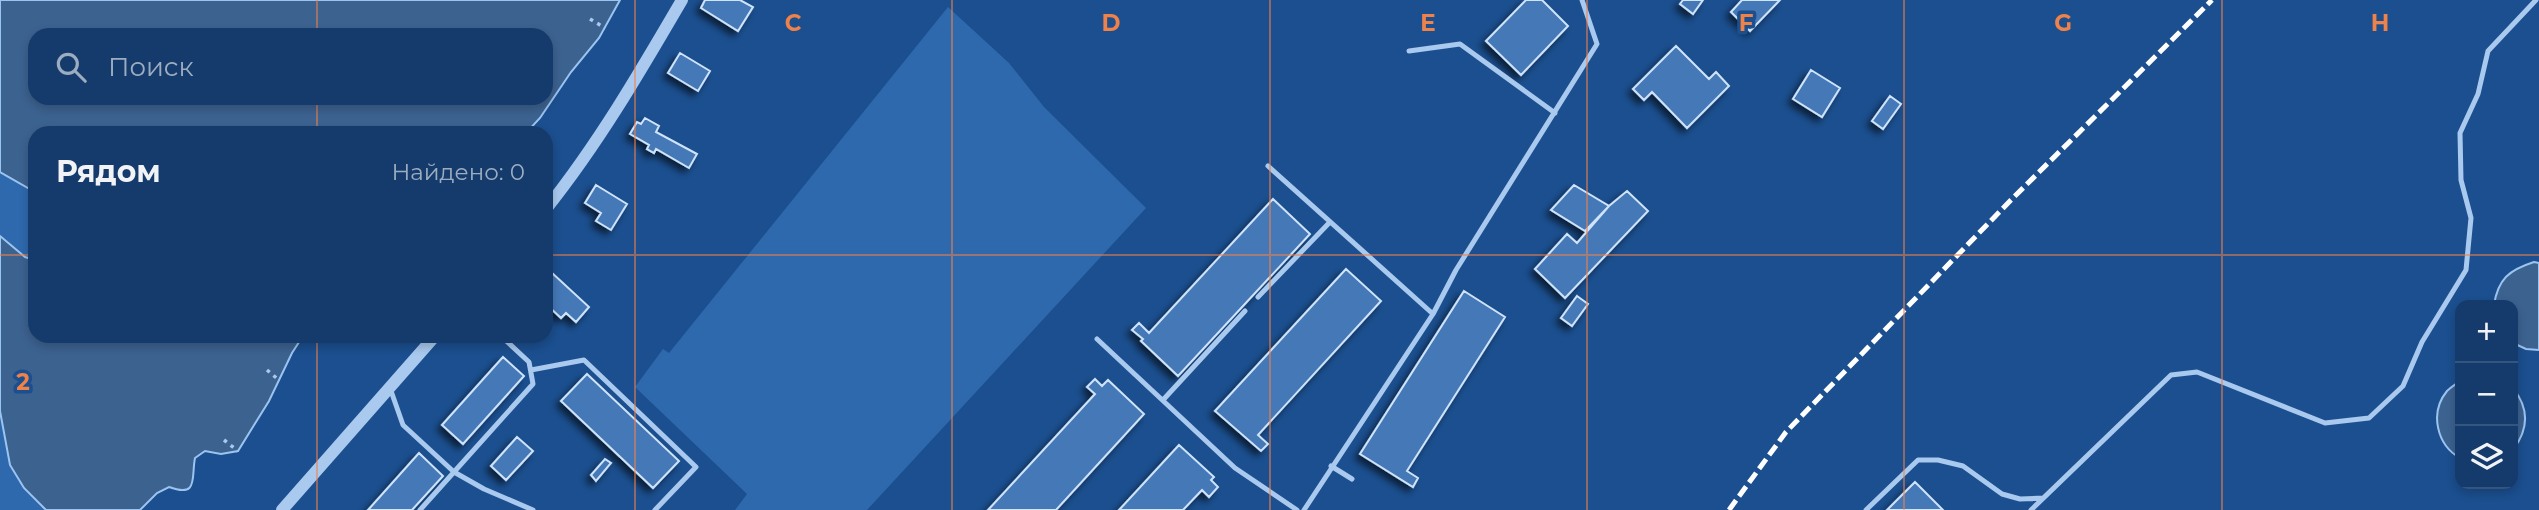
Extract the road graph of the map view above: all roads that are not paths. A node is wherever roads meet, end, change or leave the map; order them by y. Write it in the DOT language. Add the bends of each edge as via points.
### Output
graph roads {
  1 [pos="682,0"];
  2 [pos="1582,0"];
  3 [pos="2536,0"];
  4 [pos="1409,51"];
  5 [pos="1555,113"];
  6 [pos="1268,166"];
  7 [pos="553,200"];
  8 [pos="1329,223"];
  9 [pos="1258,297"];
  10 [pos="1245,311"];
  11 [pos="1433,314"];
  12 [pos="1097,340"];
  13 [pos="429,343"];
  14 [pos="509,343"];
  15 [pos="531,370"];
  16 [pos="390,386"];
  17 [pos="1163,400"];
  18 [pos="1331,466"];
  19 [pos="454,472"];
  20 [pos="1352,479"];
  21 [pos="2043,498"];
  22 [pos="282,510"];
  23 [pos="420,510"];
  24 [pos="533,510"];
  25 [pos="655,510"];
  26 [pos="1297,510"];
  27 [pos="1304,510"];
  28 [pos="1866,510"];
  29 [pos="2031,510"];
  1 -- 7 [label="street" via="635,82"];
  2 -- 5 [label="lane" via="1597,44"];
  3 -- 21 [label="lane" via="2488,51 2478,94 2460,133 2460,180 2470,218 2466,270 2422,342 2403,386 2370,418 2325,422 2196,372 2171,375"];
  4 -- 5 [label="lane" via="1460,44"];
  5 -- 11 [label="lane"];
  6 -- 8 [label="lane"];
  8 -- 9 [label="lane"];
  8 -- 11 [label="lane"];
  10 -- 17 [label="lane"];
  11 -- 18 [label="lane"];
  12 -- 17 [label="lane"];
  13 -- 16 [label="street"];
  14 -- 15 [label="lane" via="529,362"];
  15 -- 19 [label="lane" via="533,384"];
  15 -- 25 [label="lane" via="584,360 696,467"];
  16 -- 19 [label="lane" via="403,425"];
  16 -- 22 [label="street"];
  17 -- 26 [label="lane" via="1235,468"];
  18 -- 20 [label="lane"];
  18 -- 27 [label="lane"];
  19 -- 23 [label="lane"];
  19 -- 24 [label="lane"];
  21 -- 28 [label="lane" via="2002,494 1963,466 1918,460"];
  21 -- 29 [label="lane"];
}
